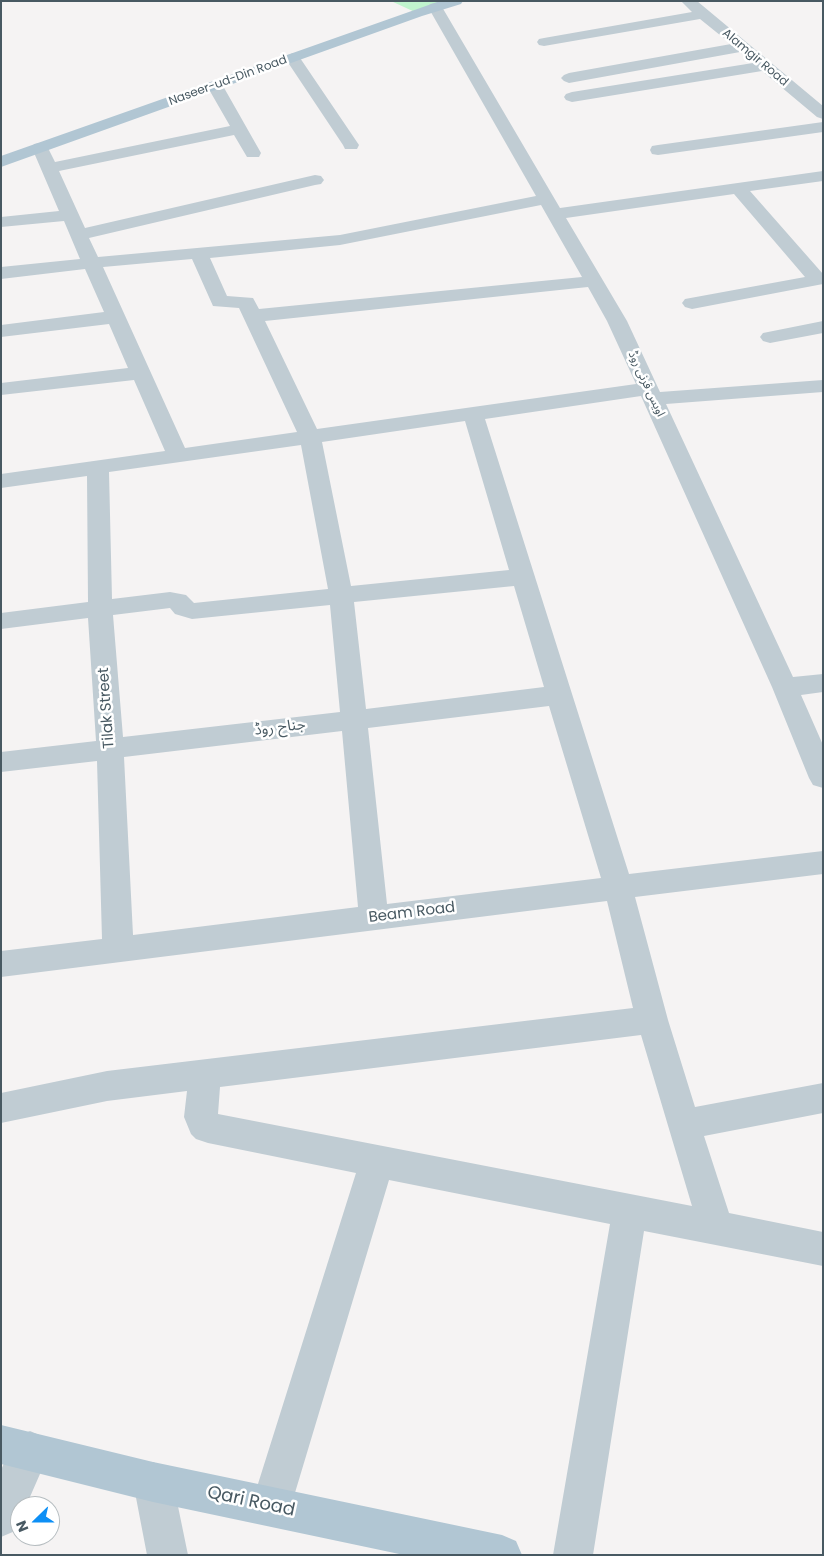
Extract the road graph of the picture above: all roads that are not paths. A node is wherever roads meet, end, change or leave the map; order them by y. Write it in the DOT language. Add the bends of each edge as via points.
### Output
graph roads {
  1 [pos="456,1"];
  2 [pos="688,1"];
  3 [pos="435,7"];
  4 [pos="703,14"];
  5 [pos="544,42"];
  6 [pos="742,47"];
  7 [pos="293,58"];
  8 [pos="764,66"];
  9 [pos="569,78"];
  10 [pos="215,86"];
  11 [pos="572,97"];
  12 [pos="823,114"];
  13 [pos="823,127"];
  14 [pos="240,129"];
  15 [pos="351,145"];
  16 [pos="40,148"];
  17 [pos="658,150"];
  18 [pos="253,154"];
  19 [pos="1,162"];
  20 [pos="48,168"];
  21 [pos="823,176"];
  22 [pos="315,180"];
  23 [pos="738,188"];
  24 [pos="551,207"];
  25 [pos="69,215"];
  26 [pos="1,222"];
  27 [pos="78,235"];
  28 [pos="199,253"];
  29 [pos="91,263"];
  30 [pos="1,273"];
  31 [pos="594,281"];
  32 [pos="692,303"];
  33 [pos="252,316"];
  34 [pos="115,317"];
  35 [pos="823,327"];
  36 [pos="1,330"];
  37 [pos="770,337"];
  38 [pos="140,373"];
  39 [pos="823,386"];
  40 [pos="1,389"];
  41 [pos="650,394"];
  42 [pos="473,414"];
  43 [pos="310,437"];
  44 [pos="178,456"];
  45 [pos="98,467"];
  46 [pos="1,480"];
  47 [pos="523,577"];
  48 [pos="341,595"];
  49 [pos="100,610"];
  50 [pos="1,621"];
  51 [pos="823,683"];
  52 [pos="785,687"];
  53 [pos="559,695"];
  54 [pos="354,720"];
  55 [pos="110,749"];
  56 [pos="1,762"];
  57 [pos="823,778"];
  58 [pos="823,862"];
  59 [pos="618,887"];
  60 [pos="374,917"];
  61 [pos="118,948"];
  62 [pos="1,964"];
  63 [pos="652,1020"];
  64 [pos="205,1074"];
  65 [pos="823,1098"];
  66 [pos="1,1108"];
  67 [pos="684,1124"];
  68 [pos="377,1162"];
  69 [pos="630,1211"];
  70 [pos="716,1228"];
  71 [pos="823,1250"];
  72 [pos="16,1448"];
  73 [pos="153,1482"];
  74 [pos="271,1506"];
  75 [pos="1,1517"];
  76 [pos="168,1555"];
  77 [pos="502,1555"];
  78 [pos="573,1555"];
  1 -- 3 [label="main road, Naseer-ud-Din Road"];
  2 -- 4 [label="street, Alamgir Road"];
  3 -- 7 [label="main road, Naseer-ud-Din Road"];
  3 -- 24 [label="street, اویس قرنی روڈ"];
  4 -- 5 [label="street"];
  4 -- 6 [label="street, Alamgir Road"];
  6 -- 8 [label="street, Alamgir Road"];
  6 -- 9 [label="street"];
  7 -- 10 [label="main road, Naseer-ud-Din Road"];
  7 -- 15 [label="street"];
  8 -- 11 [label="street"];
  8 -- 12 [label="street, Alamgir Road"];
  10 -- 14 [label="street"];
  10 -- 16 [label="main road, Naseer-ud-Din Road"];
  13 -- 17 [label="street"];
  14 -- 18 [label="street"];
  14 -- 20 [label="street"];
  16 -- 19 [label="main road, Naseer-ud-Din Road"];
  16 -- 20 [label="street"];
  20 -- 25 [label="street"];
  21 -- 23 [label="street"];
  22 -- 27 [label="street"];
  23 -- 24 [label="street"];
  23 -- 32 [label="street" via="818,280"];
  24 -- 28 [label="street" via="340,240"];
  24 -- 31 [label="street, اویس قرنی روڈ"];
  25 -- 26 [label="street"];
  25 -- 27 [label="street"];
  27 -- 29 [label="street"];
  28 -- 29 [label="street"];
  28 -- 33 [label="street" via="220,302 246,302"];
  29 -- 30 [label="street"];
  29 -- 34 [label="street"];
  31 -- 33 [label="street"];
  31 -- 41 [label="street, اویس قرنی روڈ" via="617,321"];
  33 -- 43 [label="street"];
  34 -- 36 [label="street"];
  34 -- 38 [label="street"];
  35 -- 37 [label="street"];
  38 -- 40 [label="street"];
  38 -- 44 [label="street"];
  39 -- 41 [label="street"];
  41 -- 42 [label="street"];
  41 -- 52 [label="street, اویس قرنی روڈ"];
  42 -- 43 [label="street"];
  42 -- 47 [label="street"];
  43 -- 44 [label="street"];
  43 -- 48 [label="street"];
  44 -- 45 [label="street"];
  45 -- 46 [label="street"];
  45 -- 49 [label="street, Tilak Street"];
  47 -- 48 [label="street"];
  47 -- 53 [label="street"];
  48 -- 49 [label="street" via="192,610 170,600"];
  48 -- 54 [label="street"];
  49 -- 50 [label="street"];
  49 -- 55 [label="street, Tilak Street"];
  51 -- 52 [label="street"];
  52 -- 57 [label="street, اویس قرنی روڈ"];
  53 -- 54 [label="street, جناح روڈ"];
  53 -- 59 [label="street"];
  54 -- 55 [label="street, جناح روڈ"];
  54 -- 60 [label="street"];
  55 -- 56 [label="street, جناح روڈ"];
  55 -- 61 [label="street, Tilak Street"];
  58 -- 59 [label="street, Beam Road"];
  59 -- 60 [label="street, Beam Road"];
  59 -- 63 [label="street"];
  60 -- 61 [label="street, Beam Road"];
  61 -- 62 [label="street, Beam Road"];
  63 -- 64 [label="street"];
  63 -- 67 [label="street"];
  64 -- 66 [label="street" via="107,1086"];
  64 -- 68 [label="street" via="201,1117 208,1128"];
  65 -- 67 [label="street"];
  67 -- 70 [label="street"];
  68 -- 69 [label="street"];
  68 -- 74 [label="street"];
  69 -- 70 [label="street"];
  69 -- 78 [label="street"];
  70 -- 71 [label="street"];
  72 -- 73 [label="main road, Qari Road"];
  72 -- 75 [label="street"];
  73 -- 74 [label="main road, Qari Road"];
  73 -- 76 [label="street"];
  74 -- 77 [label="main road, Qari Road"];
}
